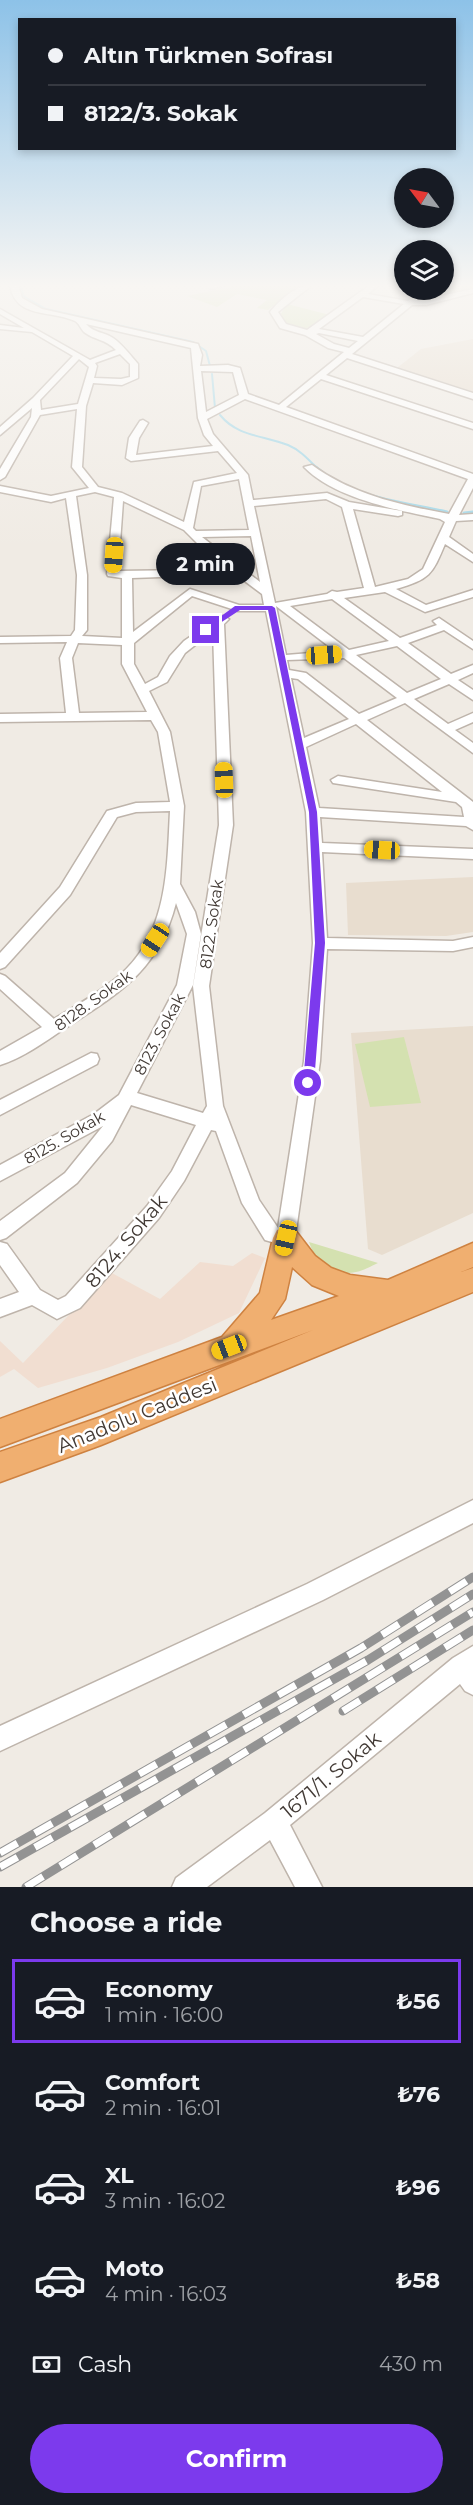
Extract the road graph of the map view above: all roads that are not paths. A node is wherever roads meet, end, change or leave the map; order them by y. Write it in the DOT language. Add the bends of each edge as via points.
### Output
graph roads {
  1 [pos="61,373"];
  2 [pos="91,373"];
  3 [pos="135,373"];
  4 [pos="196,373"];
  5 [pos="238,373"];
  6 [pos="321,373"];
  7 [pos="406,373"];
  8 [pos="318,375"];
  9 [pos="89,380"];
  10 [pos="244,396"];
  11 [pos="473,396"];
  12 [pos="36,400"];
  13 [pos="82,406"];
  14 [pos="280,408"];
  15 [pos="37,413"];
  16 [pos="202,418"];
  17 [pos="143,423"];
  18 [pos="473,426"];
  19 [pos="0,432"];
  20 [pos="221,448"];
  21 [pos="309,467"];
  22 [pos="243,475"];
  23 [pos="0,477"];
  24 [pos="473,478"];
  25 [pos="0,489"];
  26 [pos="95,489"];
  27 [pos="119,495"];
  28 [pos="71,496"];
  29 [pos="251,503"];
  30 [pos="347,505"];
  31 [pos="452,518"];
  32 [pos="473,518"];
  33 [pos="191,531"];
  34 [pos="256,532"];
  35 [pos="443,538"];
  36 [pos="203,544"];
  37 [pos="473,559"];
  38 [pos="196,573"];
  39 [pos="127,575"];
  40 [pos="387,588"];
  41 [pos="370,590"];
  42 [pos="190,592"];
  43 [pos="268,593"];
  44 [pos="332,594"];
  45 [pos="472,595"];
  46 [pos="276,606"];
  47 [pos="238,608"];
  48 [pos="425,609"];
  49 [pos="218,623"];
  50 [pos="446,626"];
  51 [pos="74,639"];
  52 [pos="0,640"];
  53 [pos="128,642"];
  54 [pos="400,642"];
  55 [pos="473,646"];
  56 [pos="347,654"];
  57 [pos="291,657"];
  58 [pos="473,669"];
  59 [pos="285,673"];
  60 [pos="449,678"];
  61 [pos="142,690"];
  62 [pos="473,696"];
  63 [pos="404,697"];
  64 [pos="156,716"];
  65 [pos="73,717"];
  66 [pos="473,717"];
  67 [pos="0,718"];
  68 [pos="359,719"];
  69 [pos="447,729"];
  70 [pos="299,745"];
  71 [pos="473,749"];
  72 [pos="338,780"];
  73 [pos="459,798"];
  74 [pos="177,806"];
  75 [pos="313,812"];
  76 [pos="472,823"];
  77 [pos="315,847"];
  78 [pos="473,854"];
  79 [pos="172,884"];
  80 [pos="473,942"];
  81 [pos="320,943"];
  82 [pos="0,963"];
  83 [pos="0,980"];
  84 [pos="185,985"];
  85 [pos="201,1008"];
  86 [pos="53,1029"];
  87 [pos="0,1059"];
  88 [pos="91,1059"];
  89 [pos="126,1097"];
  90 [pos="0,1108"];
  91 [pos="215,1118"];
  92 [pos="0,1174"];
  93 [pos="0,1232"];
  94 [pos="286,1238"];
  95 [pos="0,1250"];
  96 [pos="473,1255"];
  97 [pos="473,1280"];
  98 [pos="393,1290"];
  99 [pos="33,1296"];
  100 [pos="272,1299"];
  101 [pos="0,1308"];
  102 [pos="285,1341"];
  103 [pos="229,1347"];
  104 [pos="0,1433"];
  105 [pos="0,1467"];
  106 [pos="473,1511"];
  107 [pos="469,1669"];
  108 [pos="0,1739"];
  109 [pos="274,1822"];
  110 [pos="185,1887"];
  111 [pos="309,1887"];
  1 -- 12 [label="street"];
  2 -- 9 [label="street"];
  3 -- 9 [label="street" via="135,378 122,382"];
  4 -- 16 [label="street"];
  5 -- 10 [label="street"];
  6 -- 8 [label="street"];
  7 -- 11 [label="street"];
  8 -- 14 [label="street"];
  8 -- 18 [label="street"];
  9 -- 13 [label="street"];
  10 -- 14 [label="street"];
  10 -- 16 [label="street"];
  12 -- 15 [label="street"];
  12 -- 19 [label="street"];
  13 -- 15 [label="street"];
  13 -- 26 [label="street" via="77,467"];
  14 -- 24 [label="street"];
  15 -- 23 [label="street"];
  16 -- 20 [label="street" via="209,435"];
  17 -- 20 [label="street" via="134,438 131,458"];
  20 -- 22 [label="street"];
  21 -- 31 [label="street" via="319,476 361,494"];
  22 -- 29 [label="street"];
  22 -- 33 [label="street" via="197,484"];
  24 -- 31 [label="street"];
  25 -- 28 [label="street" via="51,499"];
  26 -- 27 [label="street"];
  26 -- 28 [label="street"];
  27 -- 33 [label="street"];
  27 -- 39 [label="street" via="112,574"];
  28 -- 51 [label="street" via="82,575 81,630"];
  29 -- 30 [label="street" via="327,496"];
  29 -- 34 [label="street"];
  30 -- 31 [label="street" via="440,520"];
  30 -- 41 [label="street"];
  31 -- 32 [label="street"];
  31 -- 35 [label="street"];
  33 -- 34 [label="street"];
  33 -- 36 [label="street"];
  34 -- 43 [label="street"];
  35 -- 37 [label="street"];
  35 -- 40 [label="street" via="428,571 412,581"];
  36 -- 38 [label="street"];
  36 -- 43 [label="street"];
  38 -- 39 [label="street"];
  38 -- 42 [label="street"];
  39 -- 53 [label="street"];
  40 -- 41 [label="street"];
  40 -- 48 [label="street"];
  41 -- 44 [label="street"];
  42 -- 47 [label="street"];
  42 -- 53 [label="street"];
  43 -- 46 [label="street"];
  44 -- 46 [label="street"];
  44 -- 54 [label="street"];
  45 -- 48 [label="street"];
  46 -- 47 [label="street"];
  46 -- 56 [label="street"];
  46 -- 59 [label="street"];
  47 -- 49 [label="street"];
  48 -- 50 [label="street"];
  49 -- 61 [label="street" via="194,637 168,665 163,679"];
  49 -- 85 [label="street, 8122. Sokak" via="226,825"];
  50 -- 54 [label="street"];
  50 -- 55 [label="street"];
  51 -- 52 [label="street"];
  51 -- 53 [label="street"];
  51 -- 65 [label="street" via="66,658"];
  53 -- 61 [label="street" via="128,664"];
  54 -- 56 [label="street"];
  54 -- 60 [label="street"];
  56 -- 57 [label="street"];
  56 -- 63 [label="street"];
  58 -- 60 [label="street"];
  59 -- 68 [label="street" via="302,676"];
  59 -- 70 [label="street"];
  60 -- 62 [label="street"];
  60 -- 63 [label="street"];
  61 -- 64 [label="street"];
  63 -- 68 [label="street"];
  63 -- 69 [label="street"];
  64 -- 65 [label="street"];
  64 -- 74 [label="street" via="164,732"];
  65 -- 67 [label="street"];
  66 -- 69 [label="street"];
  68 -- 70 [label="street"];
  68 -- 73 [label="street"];
  69 -- 71 [label="street"];
  70 -- 75 [label="street"];
  72 -- 73 [label="street"];
  73 -- 76 [label="street" via="468,805"];
  74 -- 79 [label="street"];
  74 -- 82 [label="street" via="112,814 65,891"];
  75 -- 76 [label="street"];
  75 -- 77 [label="street"];
  77 -- 78 [label="street"];
  77 -- 81 [label="street"];
  79 -- 84 [label="street, 8123. Sokak" via="188,912 194,934"];
  79 -- 86 [label="street, 8128. Sokak" via="170,904 155,940 136,968"];
  80 -- 81 [label="street" via="453,946"];
  81 -- 94 [label="street" via="312,1061"];
  83 -- 86 [label="street"];
  84 -- 85 [label="street"];
  84 -- 89 [label="street, 8123. Sokak"];
  85 -- 91 [label="street, 8122. Sokak"];
  86 -- 87 [label="street, 8128. Sokak"];
  88 -- 90 [label="street"];
  89 -- 91 [label="street"];
  89 -- 92 [label="street, 8125. Sokak" via="100,1119"];
  89 -- 93 [label="street, 8123. Sokak" via="106,1136 71,1178"];
  91 -- 94 [label="street, 8122. Sokak" via="250,1203 271,1234"];
  91 -- 99 [label="street, 8124. Sokak" via="153,1212 74,1302 57,1310"];
  94 -- 98 [label="highway" via="307,1266 329,1280 348,1287"];
  94 -- 100 [label="highway"];
  95 -- 99 [label="street"];
  96 -- 98 [label="highway, Anadolu Caddesi"];
  97 -- 102 [label="highway, Anadolu Caddesi"];
  98 -- 102 [label="highway, Anadolu Caddesi"];
  99 -- 101 [label="street"];
  100 -- 102 [label="highway"];
  100 -- 103 [label="highway"];
  102 -- 103 [label="highway, Anadolu Caddesi"];
  102 -- 105 [label="highway, Anadolu Caddesi" via="101,1431"];
  103 -- 104 [label="highway, Anadolu Caddesi"];
  106 -- 108 [label="street" via="315,1592"];
  107 -- 109 [label="street, 1671/1. Sokak"];
  109 -- 110 [label="street, 1671/1. Sokak"];
  109 -- 111 [label="street"];
}
